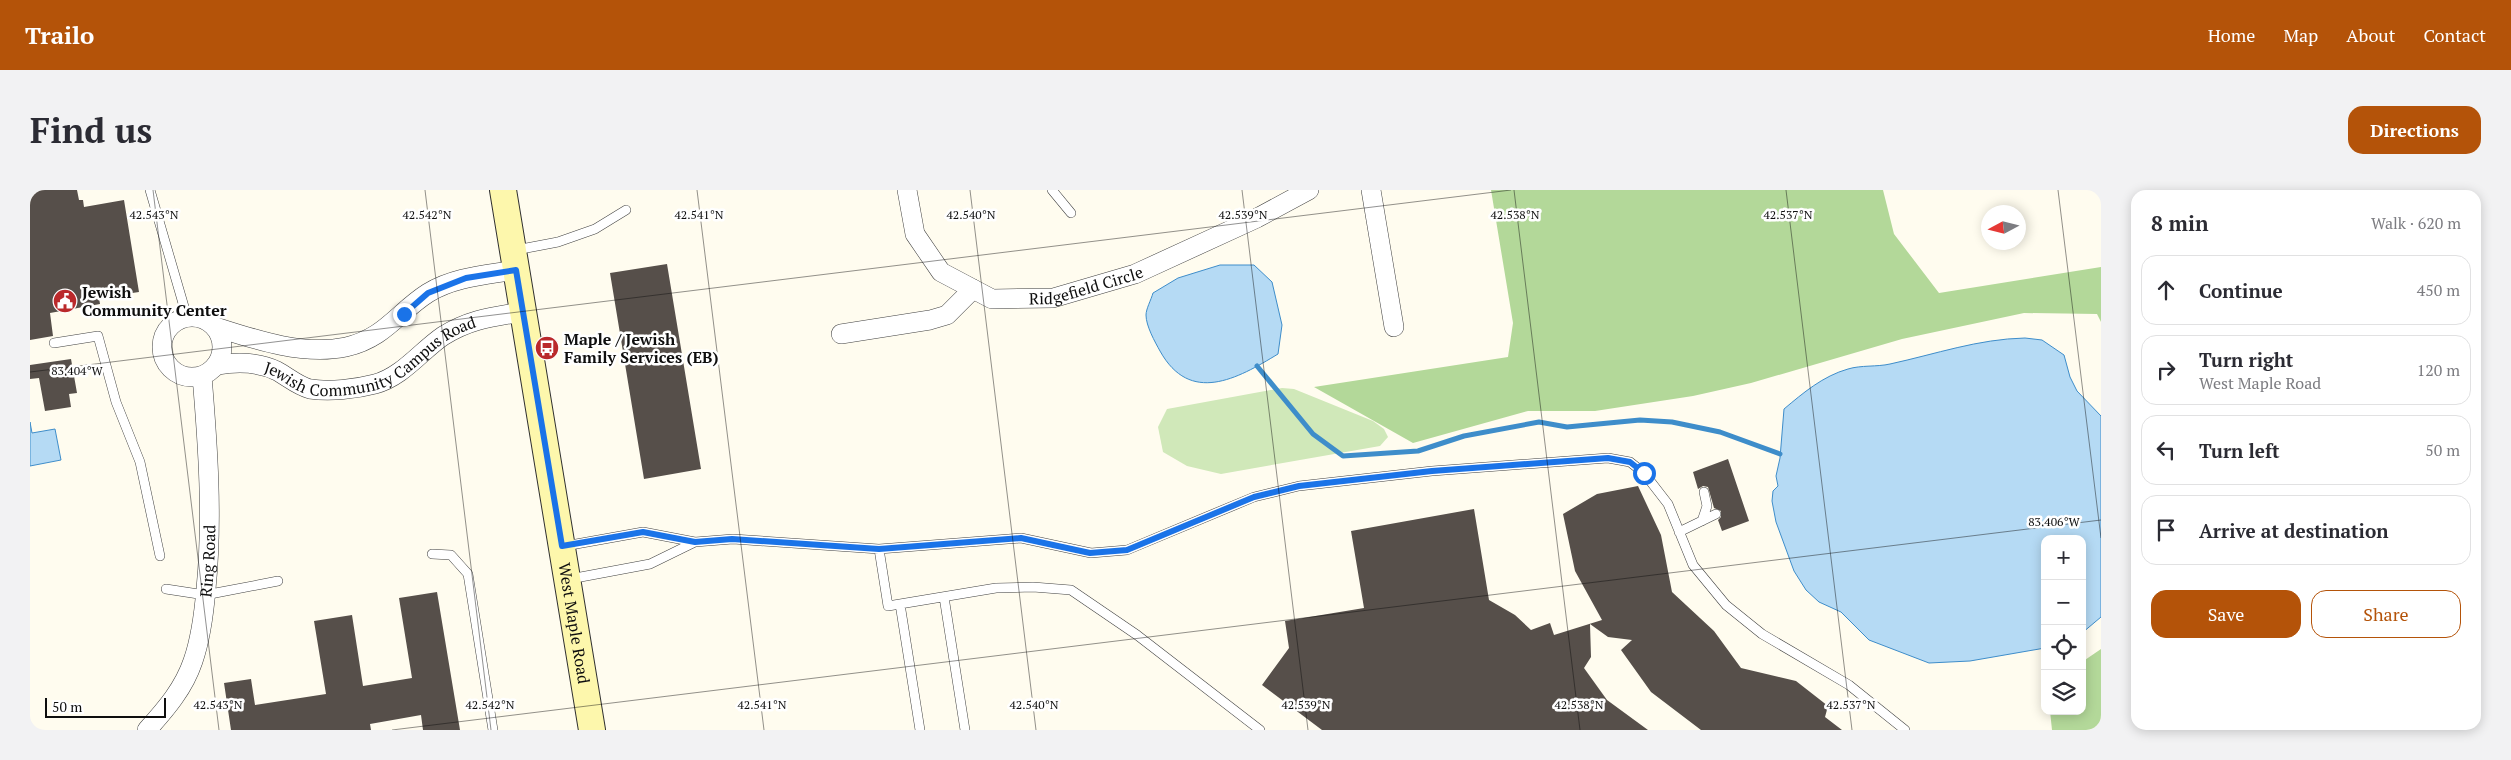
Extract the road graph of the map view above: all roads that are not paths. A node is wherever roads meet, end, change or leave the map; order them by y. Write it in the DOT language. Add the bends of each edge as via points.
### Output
graph roads {
  1 [pos="150,190"];
  2 [pos="503,190"];
  3 [pos="907,190"];
  4 [pos="1052,190"];
  5 [pos="1309,190"];
  6 [pos="1371,190"];
  7 [pos="626,210"];
  8 [pos="1071,213"];
  9 [pos="514,260"];
  10 [pos="973,290"];
  11 [pos="522,312"];
  12 [pos="187,317"];
  13 [pos="1394,327"];
  14 [pos="216,328"];
  15 [pos="841,334"];
  16 [pos="54,344"];
  17 [pos="217,365"];
  18 [pos="202,376"];
  19 [pos="1707,495"];
  20 [pos="1716,514"];
  21 [pos="1702,521"];
  22 [pos="1679,532"];
  23 [pos="695,542"];
  24 [pos="562,546"];
  25 [pos="879,549"];
  26 [pos="432,554"];
  27 [pos="160,556"];
  28 [pos="567,580"];
  29 [pos="278,581"];
  30 [pos="166,589"];
  31 [pos="205,596"];
  32 [pos="944,597"];
  33 [pos="900,604"];
  34 [pos="153,728"];
  35 [pos="493,730"];
  36 [pos="592,730"];
  37 [pos="920,730"];
  38 [pos="965,730"];
  39 [pos="1260,730"];
  40 [pos="1906,730"];
  1 -- 12 [label="lane"];
  2 -- 9 [label="main road, West Maple Road"];
  3 -- 10 [label="street, Ridgefield Circle" via="914,234 941,272"];
  4 -- 8 [label="lane"];
  5 -- 10 [label="street, Ridgefield Circle" via="1257,218 1126,277 1053,298 992,300"];
  6 -- 13 [label="street"];
  7 -- 9 [label="lane" via="594,229"];
  9 -- 11 [label="main road, West Maple Road"];
  9 -- 14 [label="street, Jewish Community Campus Road" via="428,293 378,334 346,347 310,349"];
  10 -- 15 [label="street" via="947,315"];
  11 -- 17 [label="street, Jewish Community Campus Road" via="474,320 441,338 398,372 376,384 309,388 275,370 233,362"];
  11 -- 24 [label="main road, West Maple Road"];
  12 -- 14 [label="street" via="197,316"];
  12 -- 18 [label="street" via="170,326 163,338 162,351 172,371 182,376"];
  14 -- 17 [label="street" via="223,349"];
  16 -- 27 [label="lane" via="98,336 116,402 140,462"];
  17 -- 18 [label="street"];
  18 -- 31 [label="street, Ring Road" via="210,511"];
  19 -- 21 [label="lane"];
  20 -- 21 [label="lane"];
  21 -- 22 [label="lane"];
  22 -- 25 [label="lane" via="1668,504 1644,473 1630,462 1608,458 1432,471 1299,486 1254,497 1127,550 1090,553 1021,538"];
  22 -- 40 [label="lane" via="1692,565 1726,605 1762,634 1849,685"];
  23 -- 24 [label="lane" via="643,532"];
  23 -- 25 [label="lane" via="732,539"];
  23 -- 28 [label="lane" via="650,564"];
  24 -- 28 [label="main road, West Maple Road"];
  25 -- 33 [label="lane" via="888,606"];
  26 -- 35 [label="lane" via="451,555 468,574"];
  28 -- 36 [label="main road, West Maple Road"];
  29 -- 31 [label="lane"];
  30 -- 31 [label="lane"];
  31 -- 34 [label="street, Ring Road" via="203,623 193,661 173,701"];
  32 -- 33 [label="lane"];
  32 -- 38 [label="lane"];
  32 -- 39 [label="lane" via="996,588 1072,590 1137,635"];
  33 -- 37 [label="lane"];
}
